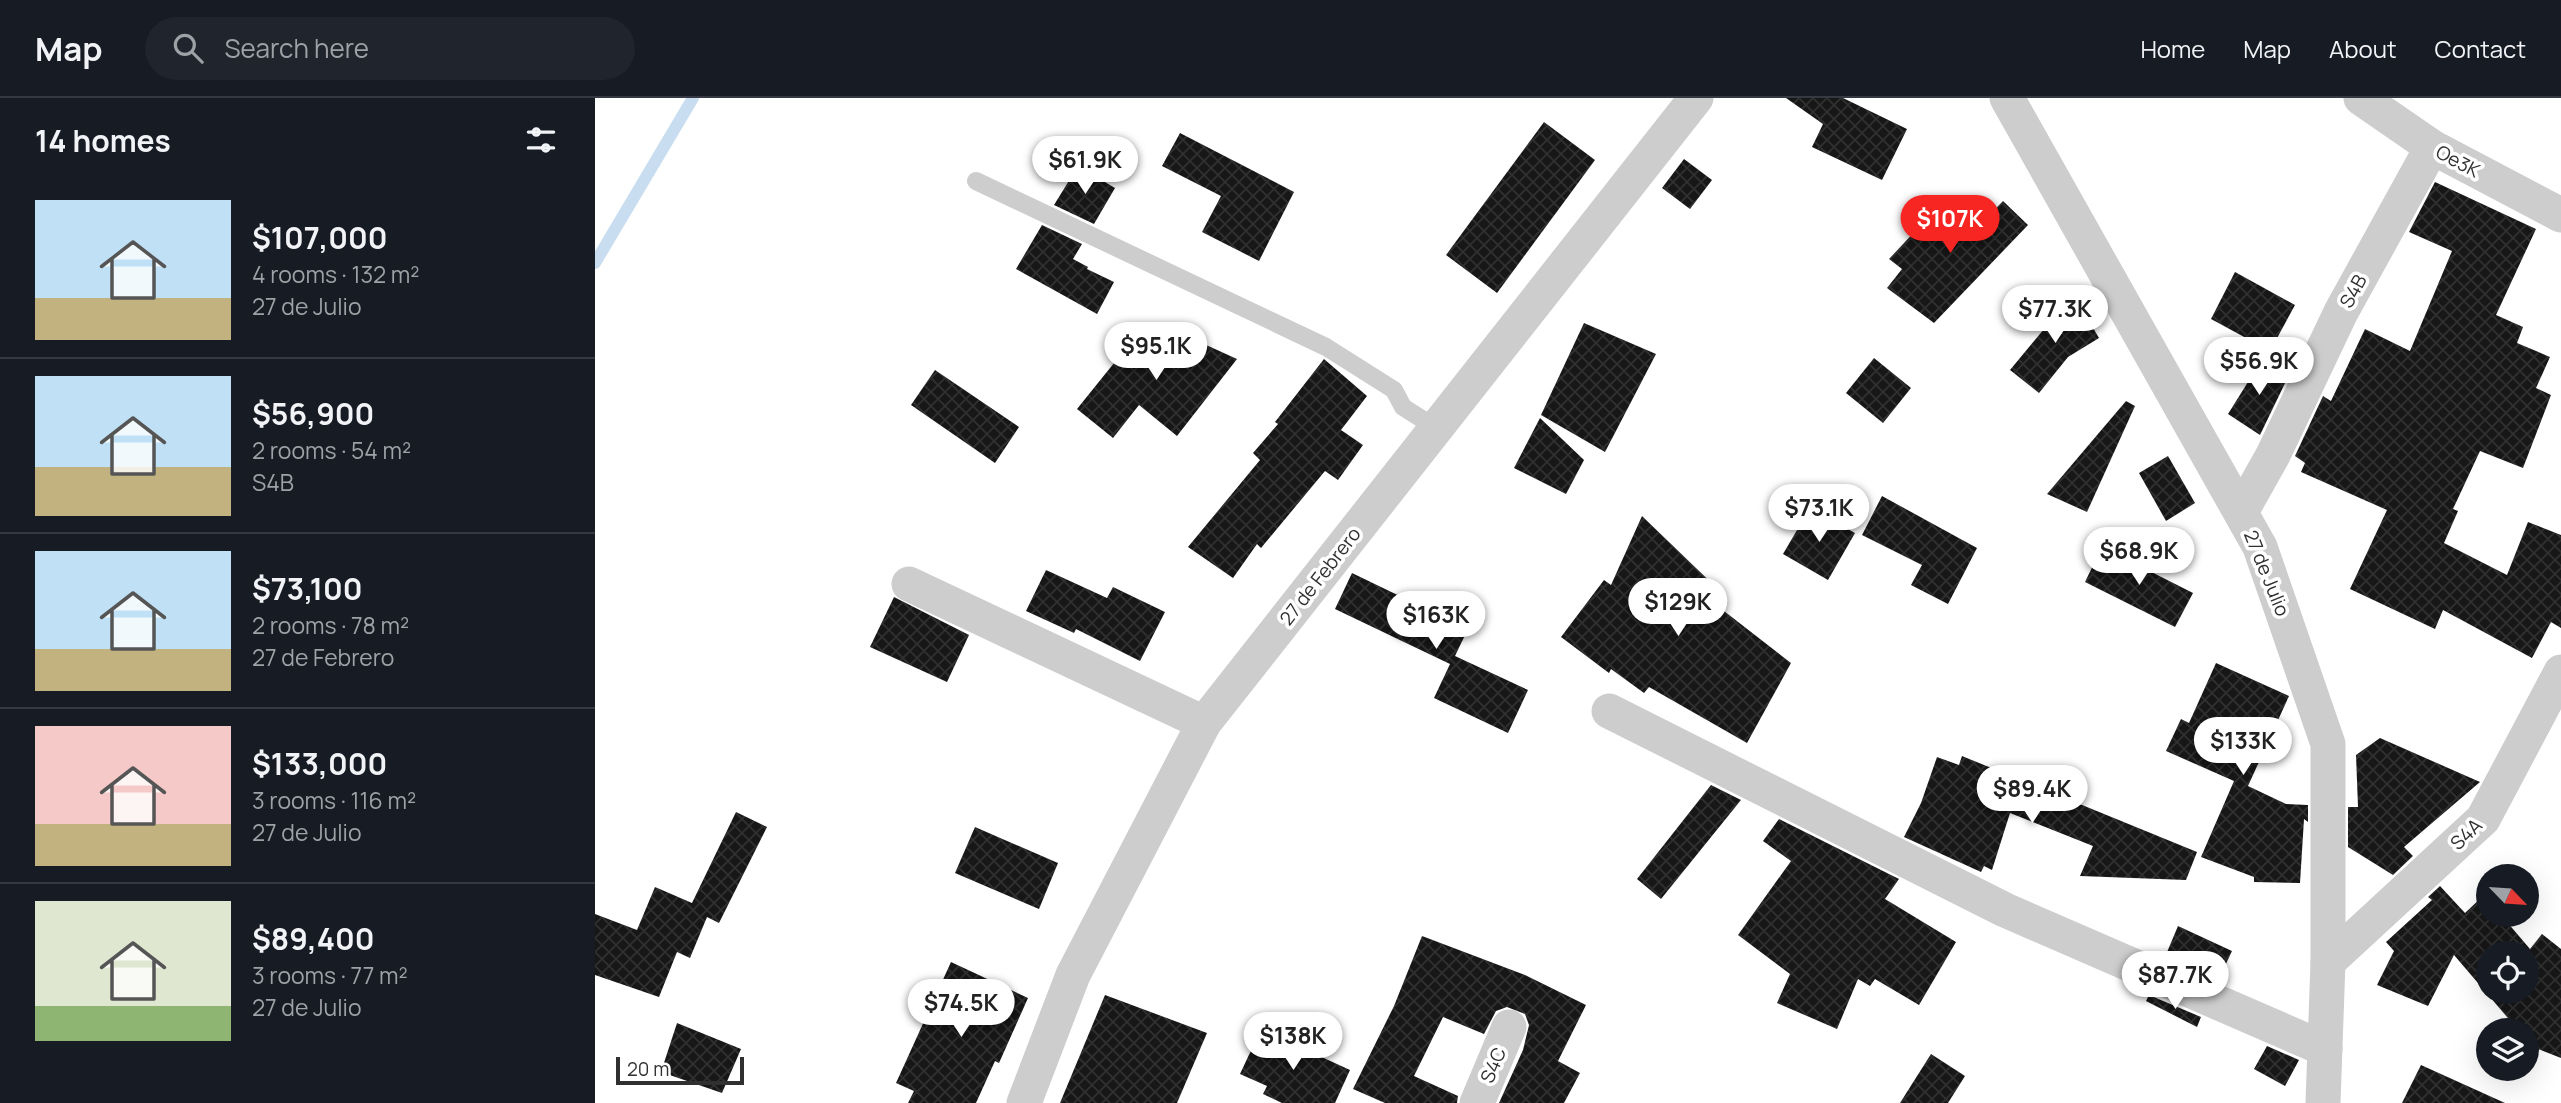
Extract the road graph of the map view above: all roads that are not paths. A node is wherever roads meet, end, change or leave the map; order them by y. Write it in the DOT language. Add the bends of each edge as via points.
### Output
graph roads {
  1 [pos="1696,98"];
  2 [pos="2007,98"];
  3 [pos="2361,98"];
  4 [pos="2432,147"];
  5 [pos="976,181"];
  6 [pos="2561,215"];
  7 [pos="1436,428"];
  8 [pos="2241,512"];
  9 [pos="909,584"];
  10 [pos="2561,673"];
  11 [pos="1609,711"];
  12 [pos="1204,723"];
  13 [pos="2328,962"];
  14 [pos="1509,1027"];
  15 [pos="2325,1049"];
  16 [pos="1024,1103"];
  17 [pos="1477,1103"];
  18 [pos="2323,1103"];
  1 -- 7 [label="street, 27 de Febrero"];
  2 -- 8 [label="street, 27 de Julio"];
  3 -- 4 [label="street, Oe3K"];
  4 -- 6 [label="street, Oe3K"];
  4 -- 8 [label="street, S4B" via="2341,312"];
  5 -- 7 [label="lane" via="1326,347 1394,390 1403,407"];
  7 -- 12 [label="street, 27 de Febrero"];
  8 -- 13 [label="street, 27 de Julio" via="2260,547 2328,744"];
  9 -- 12 [label="street"];
  10 -- 13 [label="street, S4A" via="2483,819"];
  11 -- 15 [label="street" via="2005,911"];
  12 -- 16 [label="street, 27 de Febrero" via="1073,975"];
  13 -- 15 [label="street, 27 de Julio"];
  14 -- 17 [label="street, S4C"];
  15 -- 18 [label="street, 27 de Julio"];
}
